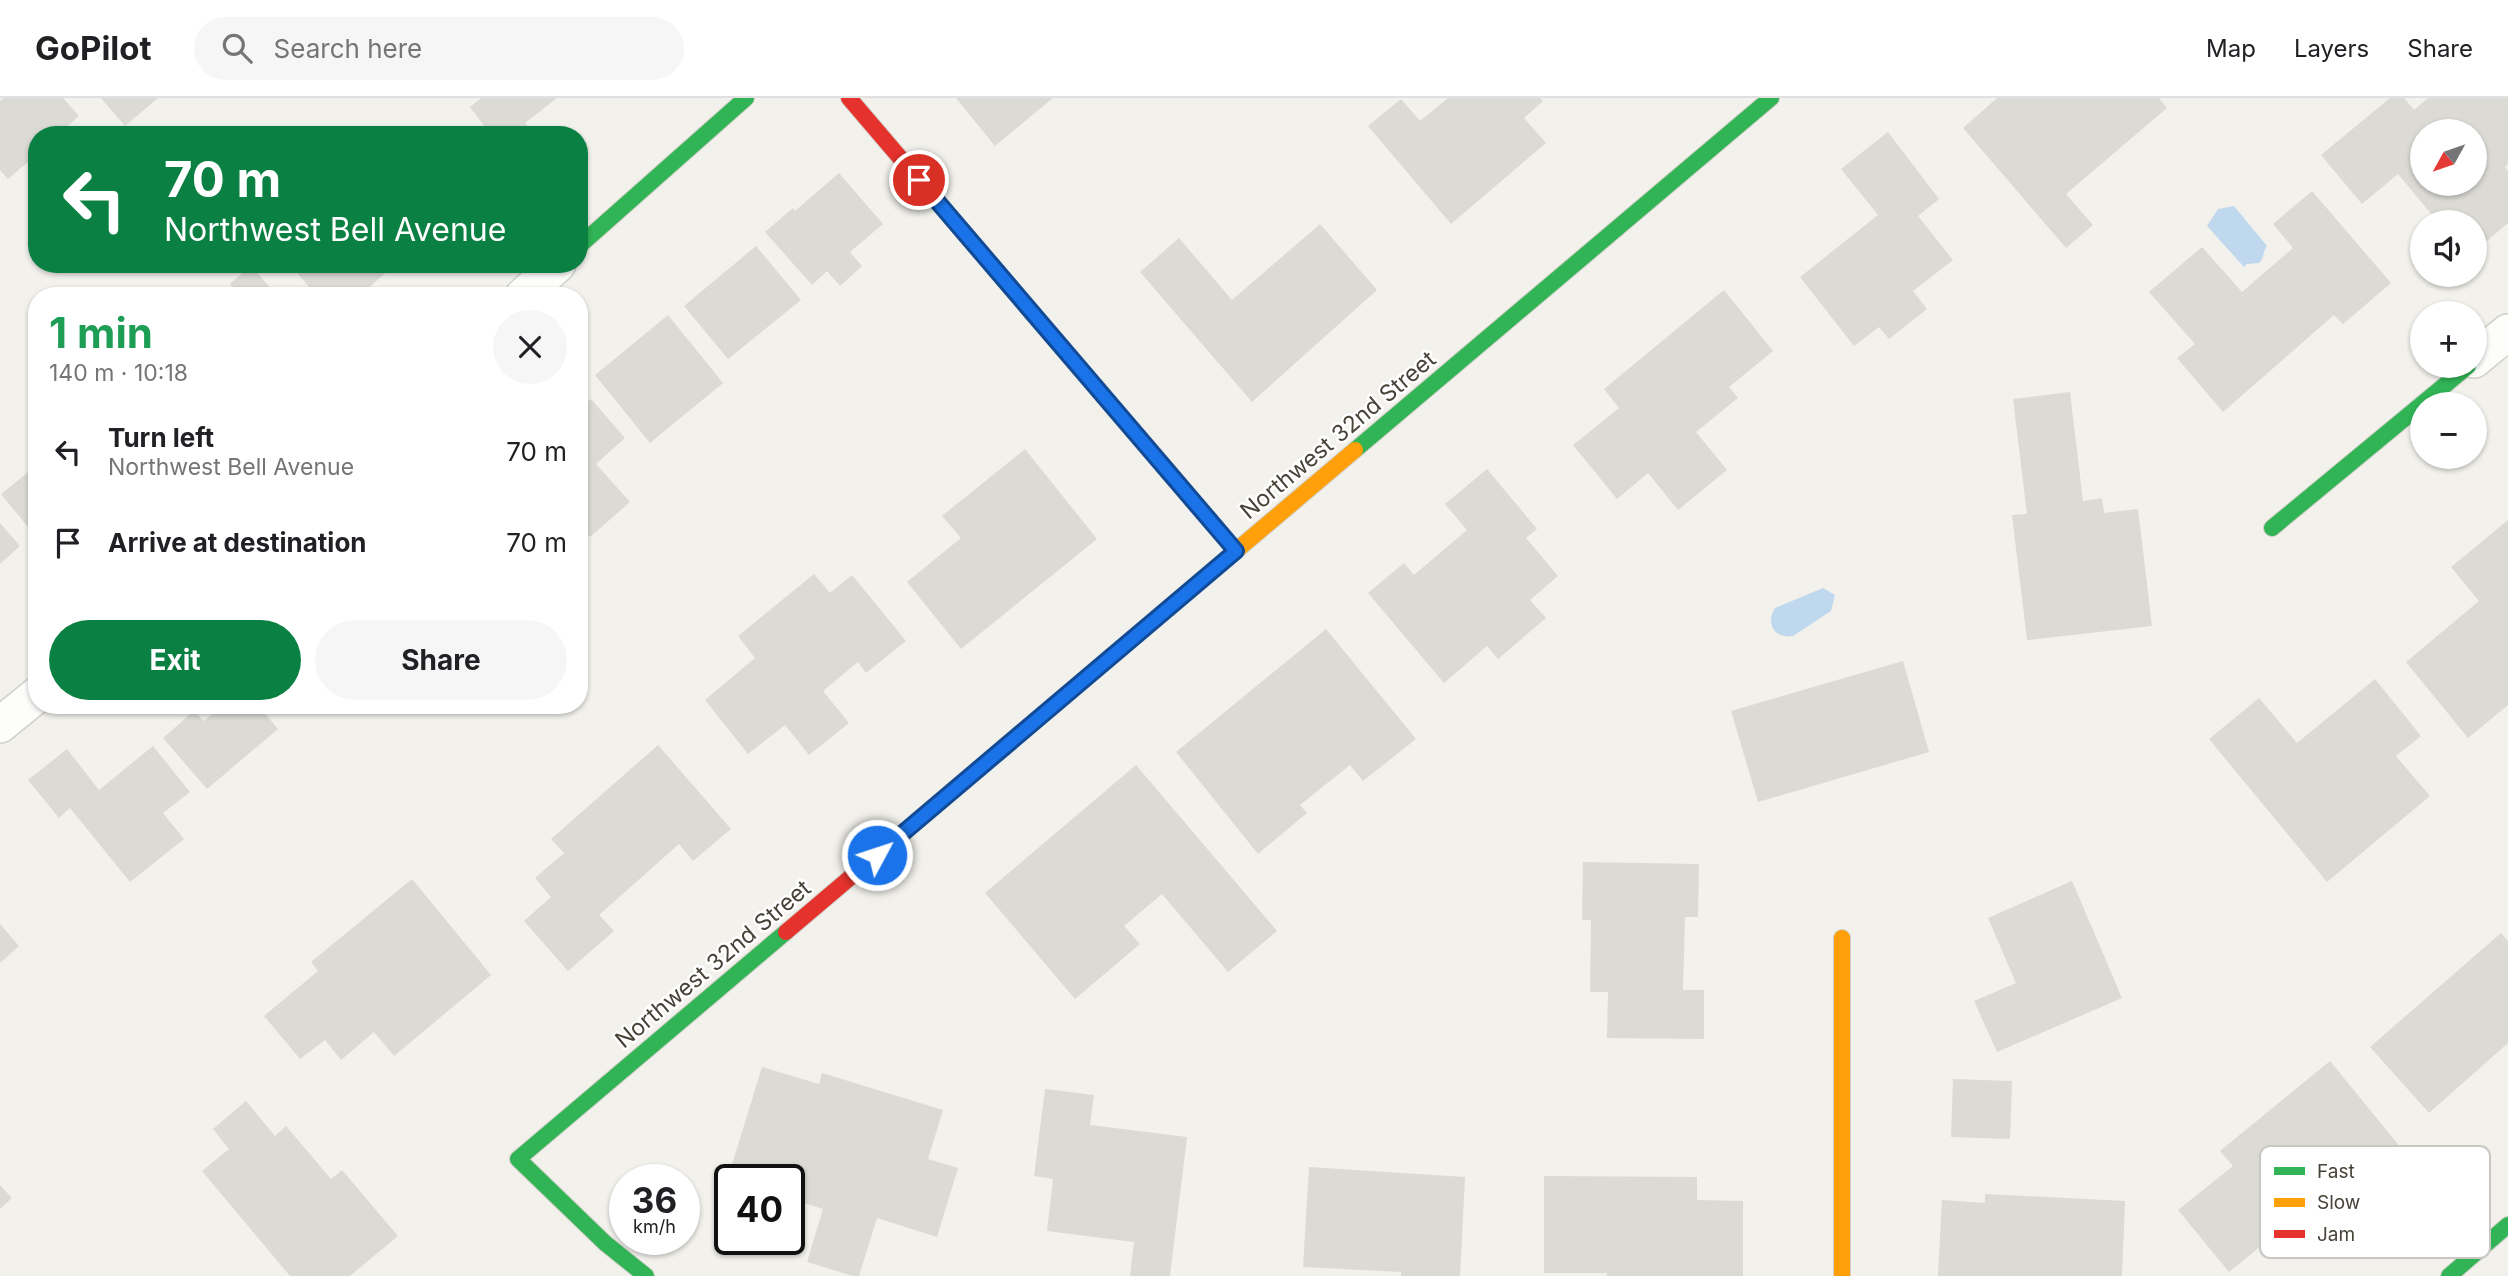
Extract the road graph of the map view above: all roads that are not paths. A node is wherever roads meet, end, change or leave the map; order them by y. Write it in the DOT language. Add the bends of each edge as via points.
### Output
graph roads {
  1 [pos="746,98"];
  2 [pos="849,98"];
  3 [pos="1771,98"];
  4 [pos="588,238"];
  5 [pos="548,273"];
  6 [pos="533,287"];
  7 [pos="2508,332"];
  8 [pos="2487,349"];
  9 [pos="2453,378"];
  10 [pos="2272,528"];
  11 [pos="1236,551"];
  12 [pos="28,702"];
  13 [pos="0,725"];
  14 [pos="1842,938"];
  15 [pos="2508,1225"];
  16 [pos="2490,1241"];
  17 [pos="2470,1258"];
  18 [pos="646,1276"];
  19 [pos="1842,1276"];
  20 [pos="2449,1276"];
  1 -- 4 [label="street"];
  2 -- 11 [label="street"];
  3 -- 11 [label="street, Northwest 32nd Street"];
  5 -- 6 [label="street"];
  7 -- 8 [label="street"];
  9 -- 10 [label="street"];
  11 -- 18 [label="street, Northwest 32nd Street" via="518,1159"];
  12 -- 13 [label="street"];
  14 -- 19 [label="street"];
  15 -- 16 [label="street"];
  17 -- 20 [label="street"];
}
